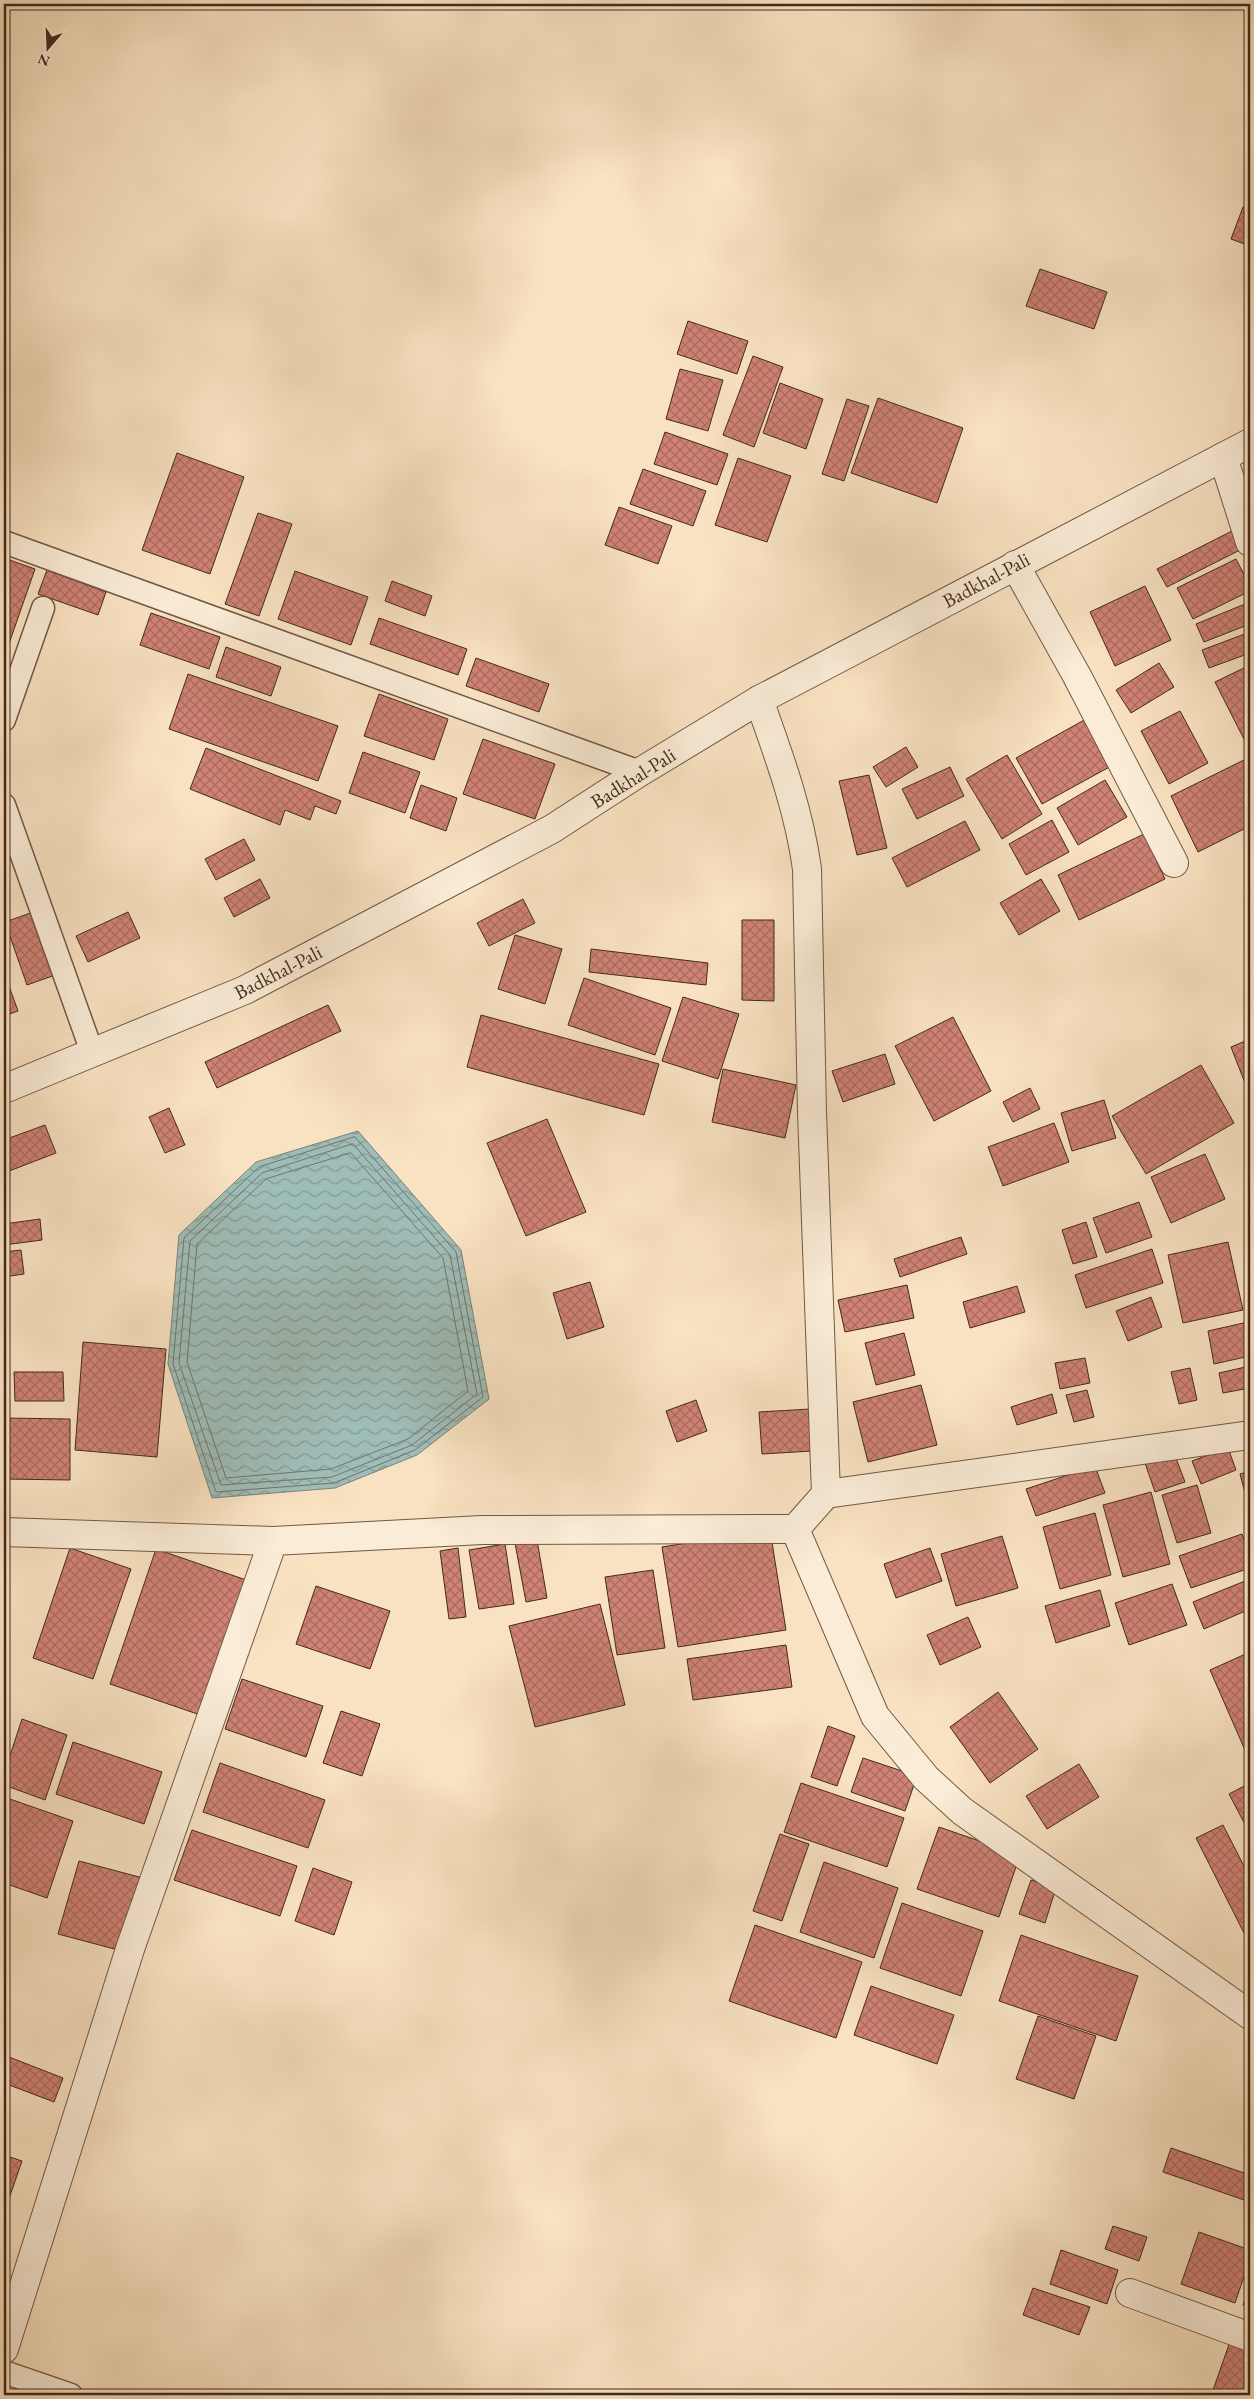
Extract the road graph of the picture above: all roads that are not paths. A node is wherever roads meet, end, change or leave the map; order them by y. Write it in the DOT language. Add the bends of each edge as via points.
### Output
graph roads {
  1 [pos="1250,443"];
  2 [pos="1223,457"];
  3 [pos="4,542"];
  4 [pos="1250,542"];
  5 [pos="1015,564"];
  6 [pos="42,608"];
  7 [pos="759,700"];
  8 [pos="4,720"];
  9 [pos="640,772"];
  10 [pos="4,806"];
  11 [pos="1174,863"];
  12 [pos="92,1052"];
  13 [pos="4,1088"];
  14 [pos="1250,1434"];
  15 [pos="826,1494"];
  16 [pos="795,1529"];
  17 [pos="4,1532"];
  18 [pos="273,1541"];
  19 [pos="1250,2015"];
  20 [pos="1130,2293"];
  21 [pos="1250,2336"];
  22 [pos="4,2349"];
  23 [pos="4,2372"];
  24 [pos="71,2395"];
  1 -- 2 [label="street, Badkhal-Pali"];
  2 -- 4 [label="street"];
  2 -- 5 [label="street, Badkhal-Pali"];
  3 -- 9 [label="lane"];
  5 -- 7 [label="street, Badkhal-Pali"];
  5 -- 11 [label="street"];
  6 -- 8 [label="lane"];
  7 -- 9 [label="street, Badkhal-Pali"];
  7 -- 15 [label="street" via="792,795 807,869"];
  9 -- 12 [label="street, Badkhal-Pali" via="552,829 245,990"];
  10 -- 12 [label="lane"];
  12 -- 13 [label="street, Badkhal-Pali"];
  14 -- 15 [label="street"];
  15 -- 16 [label="street"];
  16 -- 18 [label="street" via="482,1530"];
  16 -- 19 [label="street" via="875,1716 926,1778 962,1811"];
  17 -- 18 [label="street"];
  18 -- 22 [label="street" via="130,1949"];
  20 -- 21 [label="street"];
  23 -- 24 [label="lane"];
}
